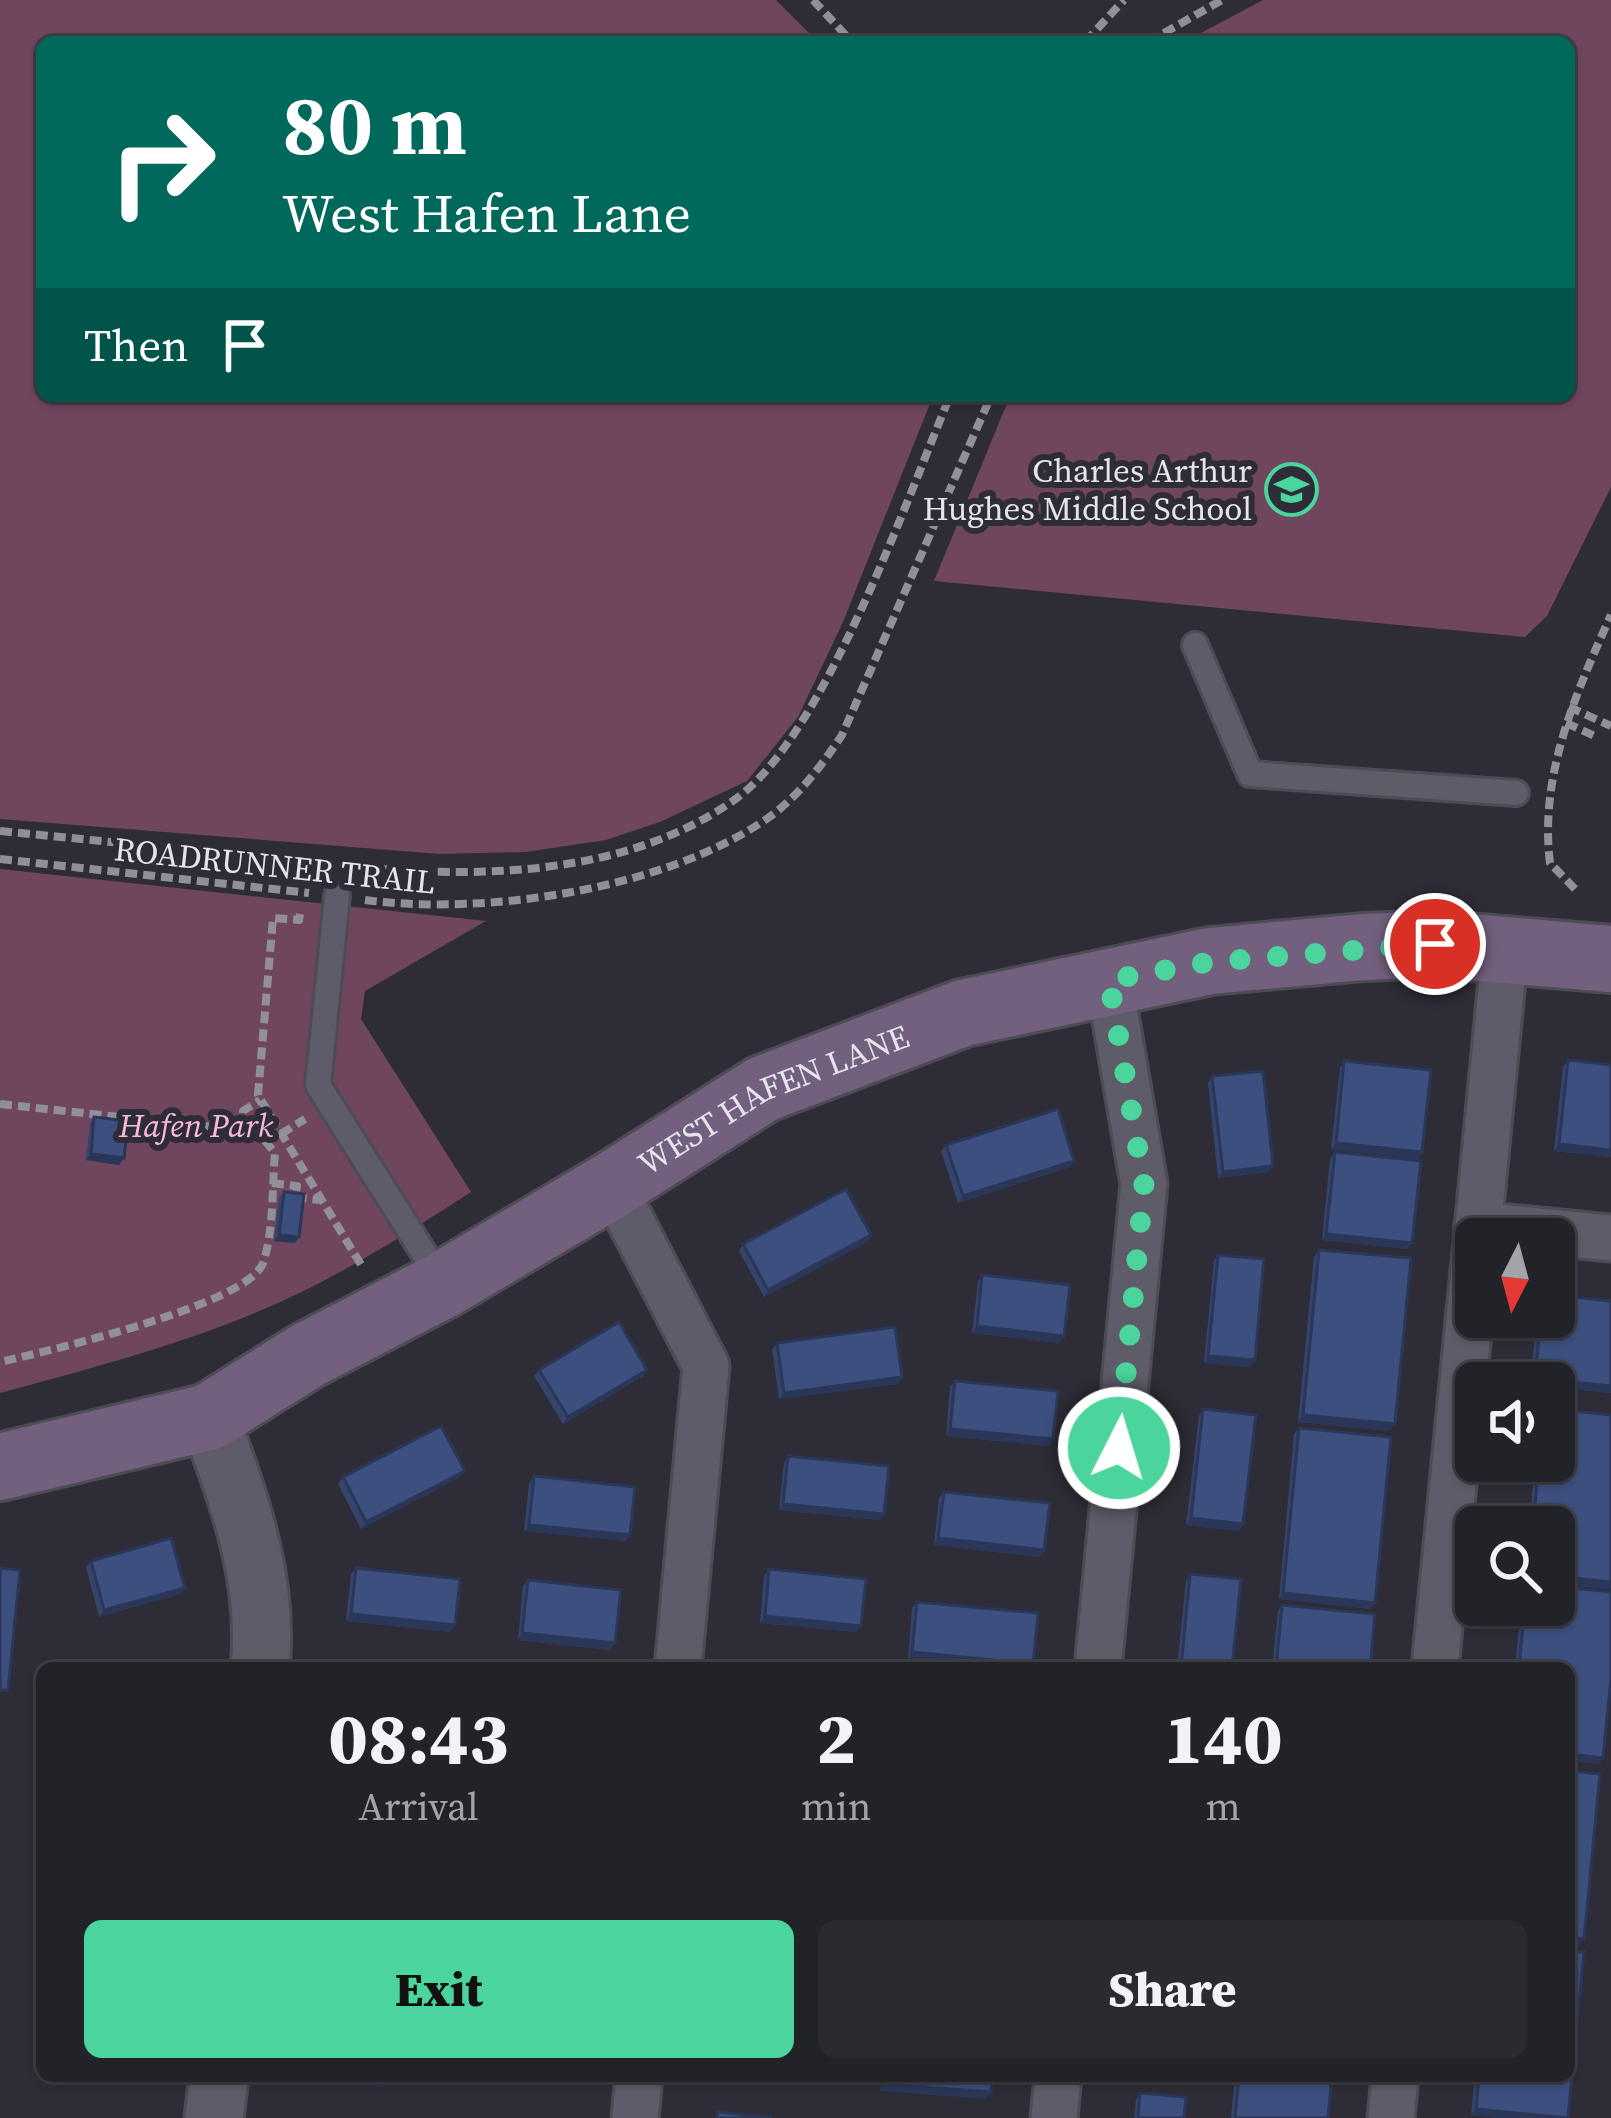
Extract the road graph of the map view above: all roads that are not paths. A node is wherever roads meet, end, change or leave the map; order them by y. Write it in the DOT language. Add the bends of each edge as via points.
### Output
graph roads {
  1 [pos="1195,645"];
  2 [pos="1516,793"];
  3 [pos="337,896"];
  4 [pos="1505,949"];
  5 [pos="1611,958"];
  6 [pos="1109,980"];
  7 [pos="612,1185"];
  8 [pos="1479,1218"];
  9 [pos="1575,1238"];
  10 [pos="1611,1238"];
  11 [pos="443,1285"];
  12 [pos="1467,1338"];
  13 [pos="209,1418"];
  14 [pos="0,1467"];
  15 [pos="261,1662"];
  16 [pos="679,1662"];
  17 [pos="1099,1662"];
  18 [pos="1436,1662"];
  19 [pos="217,2082"];
  20 [pos="638,2082"];
  21 [pos="1057,2082"];
  22 [pos="1394,2082"];
  23 [pos="214,2118"];
  24 [pos="635,2118"];
  25 [pos="1054,2118"];
  26 [pos="1391,2118"];
  1 -- 2 [label="lane" via="1250,774"];
  3 -- 11 [label="lane" via="318,1085"];
  4 -- 5 [label="main road, WEST HAFEN LANE"];
  4 -- 6 [label="main road, WEST HAFEN LANE" via="1363,947"];
  4 -- 8 [label="street"];
  6 -- 7 [label="main road, WEST HAFEN LANE" via="963,1013 763,1089"];
  6 -- 17 [label="street" via="1144,1184"];
  7 -- 11 [label="main road, WEST HAFEN LANE"];
  7 -- 16 [label="street" via="706,1366"];
  9 -- 10 [label="street"];
  11 -- 13 [label="main road, WEST HAFEN LANE"];
  12 -- 18 [label="street"];
  13 -- 14 [label="main road, WEST HAFEN LANE"];
  13 -- 15 [label="street" via="253,1538"];
  19 -- 23 [label="street"];
  20 -- 24 [label="street"];
  21 -- 25 [label="street"];
  22 -- 26 [label="street"];
}
